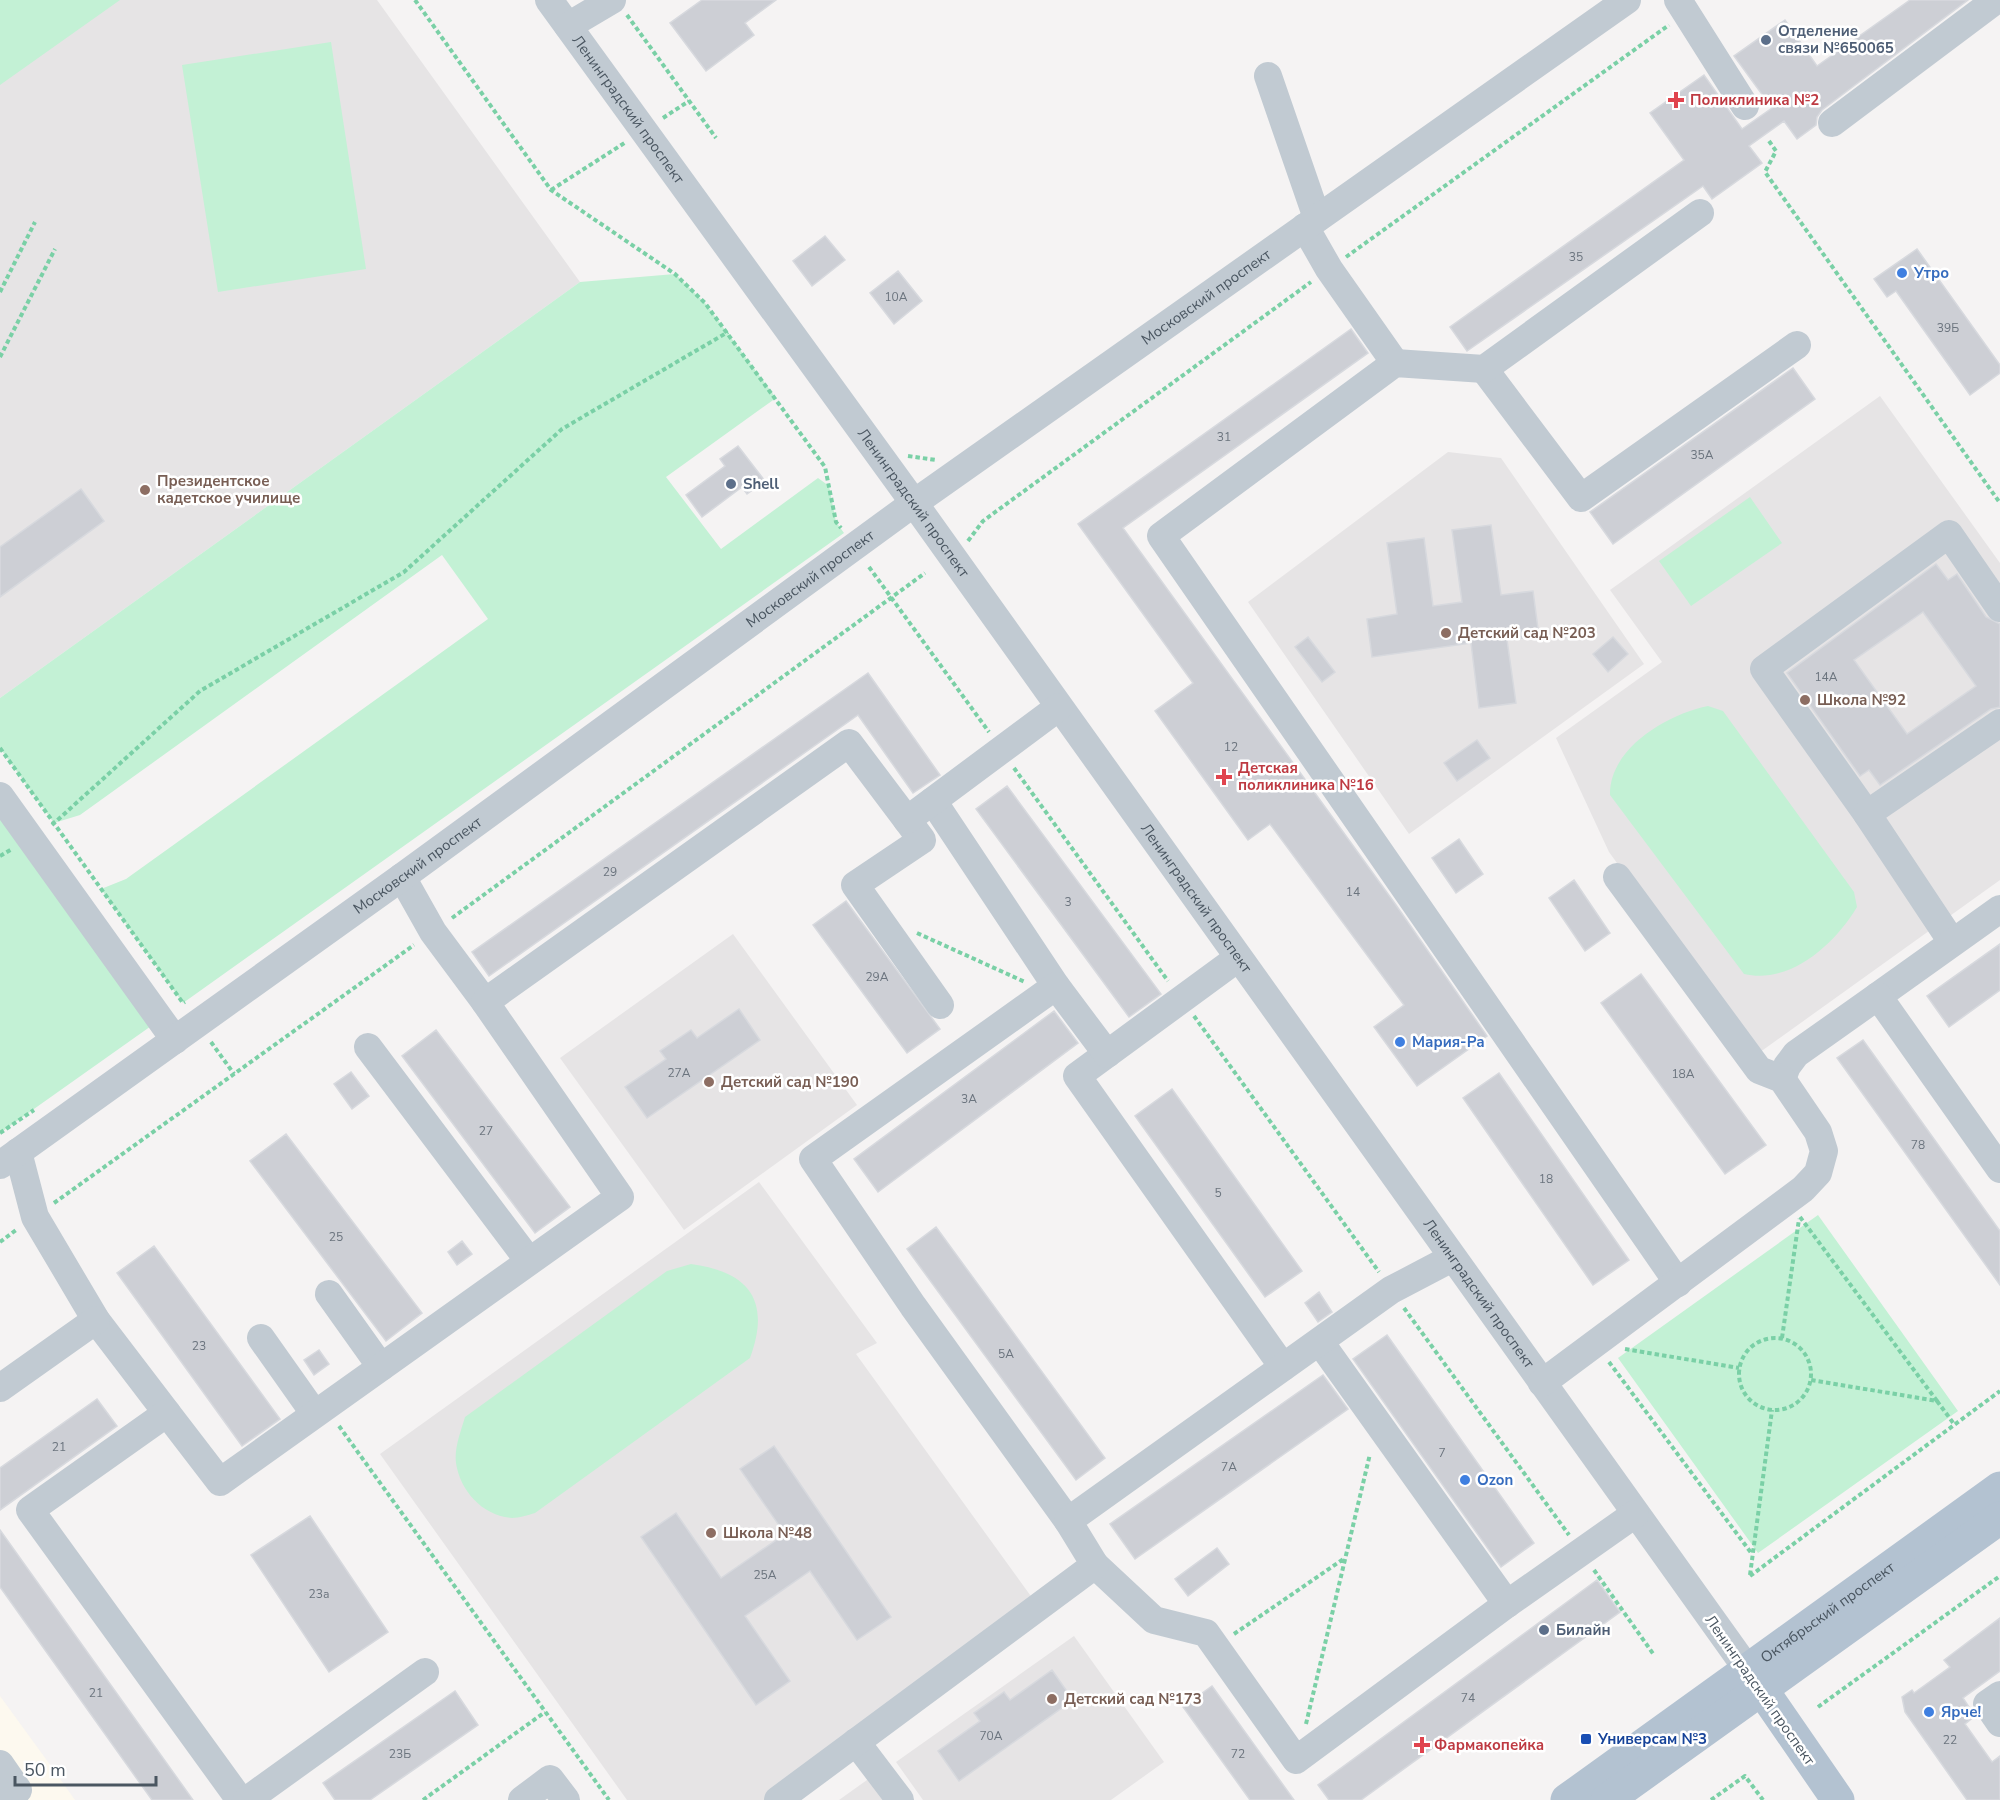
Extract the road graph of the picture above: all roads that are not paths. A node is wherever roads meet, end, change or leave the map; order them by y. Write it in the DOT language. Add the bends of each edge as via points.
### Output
graph roads {
  1 [pos="549,0"];
  2 [pos="1627,0"];
  3 [pos="1678,0"];
  4 [pos="1996,0"];
  5 [pos="617,5"];
  6 [pos="568,26"];
  7 [pos="1268,76"];
  8 [pos="1745,106"];
  9 [pos="1832,123"];
  10 [pos="1700,213"];
  11 [pos="1311,223"];
  12 [pos="1797,345"];
  13 [pos="1395,363"];
  14 [pos="1484,369"];
  15 [pos="914,503"];
  16 [pos="2000,608"];
  17 [pos="1059,707"];
  18 [pos="2000,723"];
  19 [pos="0,796"];
  20 [pos="933,801"];
  21 [pos="1867,814"];
  22 [pos="907,820"];
  23 [pos="402,877"];
  24 [pos="1617,877"];
  25 [pos="2000,909"];
  26 [pos="1952,942"];
  27 [pos="1238,958"];
  28 [pos="1052,989"];
  29 [pos="1878,996"];
  30 [pos="485,1002"];
  31 [pos="940,1005"];
  32 [pos="175,1040"];
  33 [pos="368,1047"];
  34 [pos="1107,1054"];
  35 [pos="1782,1079"];
  36 [pos="9,1158"];
  37 [pos="2000,1169"];
  38 [pos="1452,1258"];
  39 [pos="529,1261"];
  40 [pos="1678,1283"];
  41 [pos="329,1294"];
  42 [pos="96,1320"];
  43 [pos="261,1338"];
  44 [pos="1320,1342"];
  45 [pos="381,1367"];
  46 [pos="1283,1367"];
  47 [pos="1542,1383"];
  48 [pos="0,1388"];
  49 [pos="320,1410"];
  50 [pos="168,1413"];
  51 [pos="2000,1488"];
  52 [pos="1635,1514"];
  53 [pos="2000,1518"];
  54 [pos="1068,1521"];
  55 [pos="1095,1565"];
  56 [pos="1507,1604"];
  57 [pos="425,1672"];
  58 [pos="1754,1680"];
  59 [pos="2000,1695"];
  60 [pos="2000,1723"];
  61 [pos="856,1742"];
  62 [pos="0,1764"];
  63 [pos="3,1800"];
  64 [pos="240,1800"];
  65 [pos="247,1800"];
  66 [pos="522,1800"];
  67 [pos="566,1800"];
  68 [pos="778,1800"];
  69 [pos="900,1800"];
  70 [pos="1567,1800"];
  71 [pos="1607,1800"];
  72 [pos="1838,1800"];
  1 -- 6 [label="street, Ленинградский проспект"];
  2 -- 11 [label="street, Московский проспект"];
  3 -- 8 [label="street"];
  4 -- 9 [label="street"];
  5 -- 6 [label="street"];
  6 -- 15 [label="street, Ленинградский проспект"];
  7 -- 11 [label="street"];
  10 -- 14 [label="street"];
  11 -- 13 [label="street" via="1329,269"];
  11 -- 15 [label="street, Московский проспект"];
  12 -- 14 [label="street" via="1581,498"];
  13 -- 14 [label="street"];
  13 -- 40 [label="street" via="1161,536"];
  15 -- 17 [label="street, Ленинградский проспект"];
  15 -- 23 [label="street, Московский проспект"];
  16 -- 21 [label="street" via="1949,534 1764,669"];
  17 -- 20 [label="street"];
  17 -- 27 [label="street, Ленинградский проспект"];
  18 -- 21 [label="street"];
  19 -- 32 [label="street" via="42,831"];
  20 -- 22 [label="street"];
  20 -- 28 [label="street"];
  21 -- 26 [label="street"];
  22 -- 30 [label="street" via="849,744"];
  22 -- 31 [label="street" via="922,840 855,885"];
  23 -- 30 [label="street" via="433,932"];
  23 -- 32 [label="street, Московский проспект"];
  24 -- 35 [label="street" via="1760,1070"];
  25 -- 26 [label="street"];
  26 -- 29 [label="street"];
  27 -- 34 [label="street"];
  27 -- 38 [label="street, Ленинградский проспект"];
  28 -- 34 [label="street"];
  28 -- 54 [label="street" via="813,1159"];
  29 -- 35 [label="street" via="1796,1054"];
  29 -- 37 [label="street"];
  30 -- 39 [label="street" via="620,1197"];
  32 -- 36 [label="street, Московский проспект"];
  33 -- 39 [label="street"];
  34 -- 46 [label="street" via="1077,1076"];
  35 -- 40 [label="street" via="1818,1132 1824,1151 1818,1173 1801,1202"];
  36 -- 42 [label="street" via="35,1217"];
  38 -- 44 [label="street" via="1391,1290"];
  38 -- 47 [label="street, Ленинградский проспект"];
  39 -- 45 [label="street"];
  40 -- 47 [label="street"];
  41 -- 45 [label="street"];
  42 -- 48 [label="street"];
  42 -- 50 [label="street"];
  43 -- 49 [label="street"];
  44 -- 46 [label="street"];
  44 -- 56 [label="street"];
  45 -- 49 [label="street"];
  46 -- 54 [label="street"];
  47 -- 52 [label="street, Ленинградский проспект"];
  49 -- 50 [label="street" via="220,1482"];
  50 -- 64 [label="street" via="30,1510"];
  51 -- 58 [label="main road, Октябрьский проспект"];
  52 -- 56 [label="street"];
  52 -- 58 [label="street, Ленинградский проспект"];
  53 -- 58 [label="main road, Октябрьский проспект"];
  54 -- 55 [label="street"];
  55 -- 56 [label="street" via="1154,1620 1206,1633 1296,1760"];
  55 -- 61 [label="street"];
  57 -- 65 [label="street"];
  58 -- 70 [label="main road, Октябрьский проспект"];
  58 -- 71 [label="main road, Октябрьский проспект"];
  58 -- 72 [label="main road, Ленинградский проспект"];
  59 -- 60 [label="street" via="1987,1704"];
  61 -- 68 [label="street"];
  61 -- 69 [label="street"];
  62 -- 63 [label="street" via="18,1790"];
  66 -- 67 [label="street" via="550,1779"];
}
